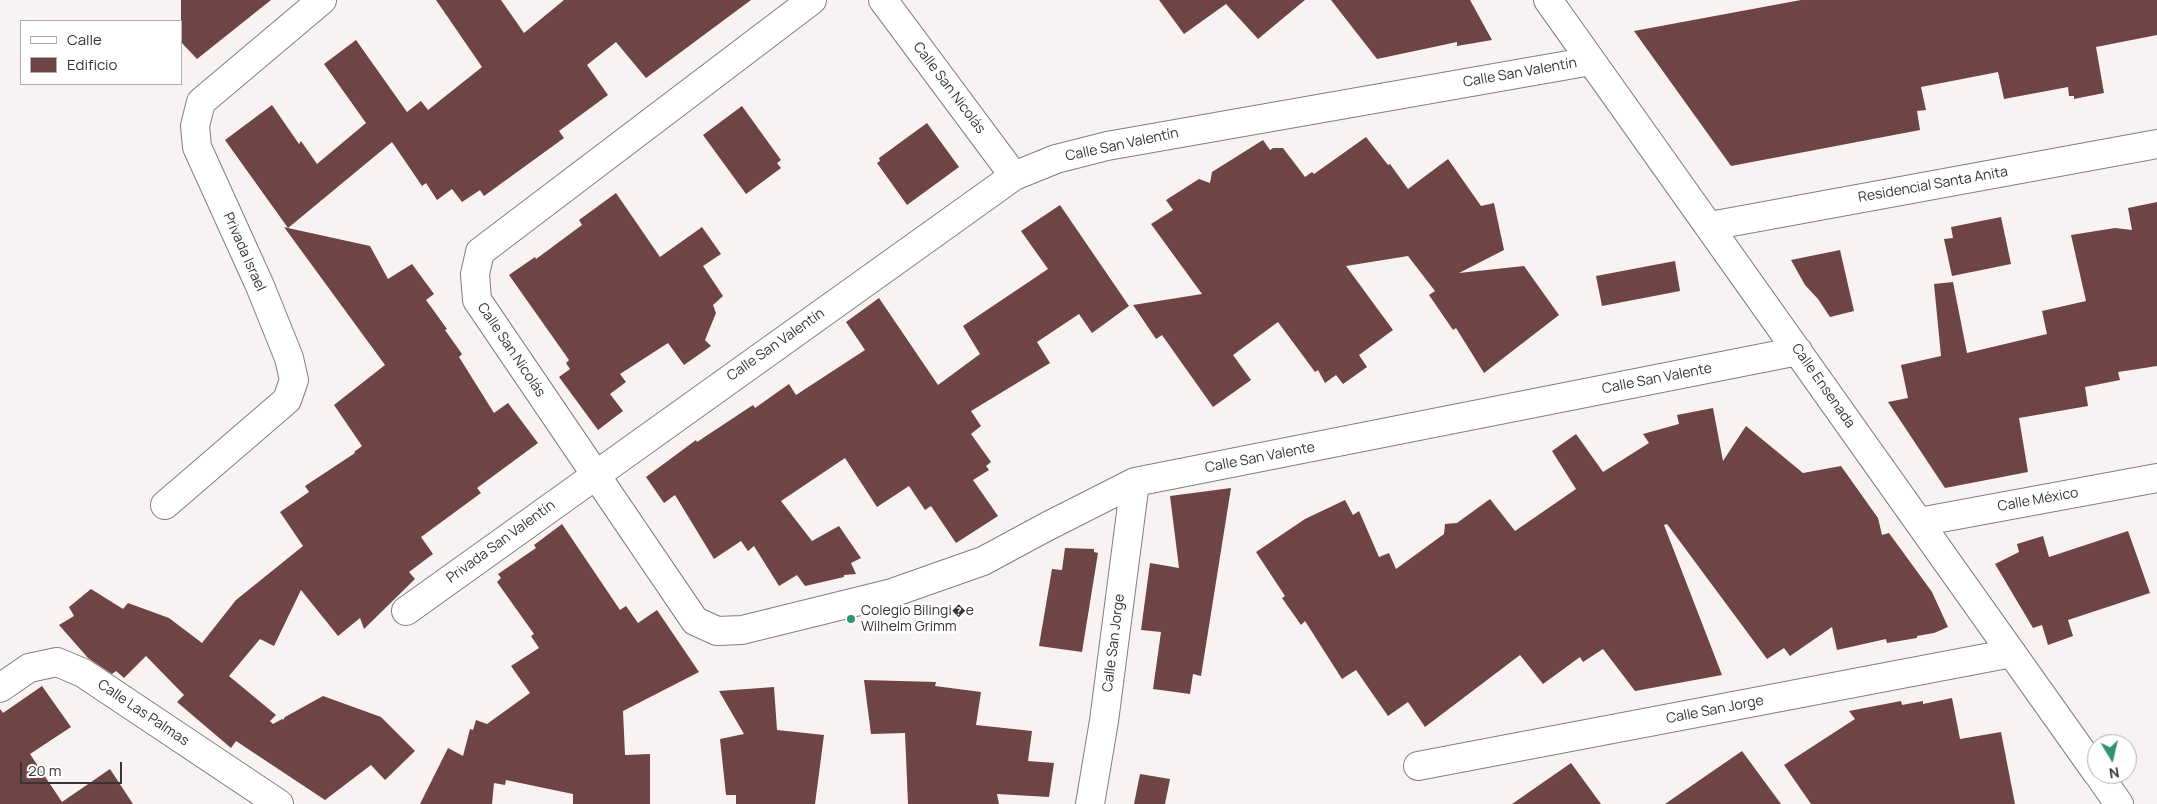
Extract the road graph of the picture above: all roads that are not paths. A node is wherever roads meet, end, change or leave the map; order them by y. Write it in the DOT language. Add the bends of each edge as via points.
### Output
graph roads {
  1 [pos="322,0"];
  2 [pos="812,0"];
  3 [pos="884,0"];
  4 [pos="1548,0"];
  5 [pos="1591,61"];
  6 [pos="2157,144"];
  7 [pos="1014,176"];
  8 [pos="1710,226"];
  9 [pos="1798,351"];
  10 [pos="595,474"];
  11 [pos="2157,478"];
  12 [pos="1135,482"];
  13 [pos="165,505"];
  14 [pos="1919,522"];
  15 [pos="406,610"];
  16 [pos="742,630"];
  17 [pos="2012,653"];
  18 [pos="0,688"];
  19 [pos="2087,760"];
  20 [pos="1418,766"];
  21 [pos="2104,784"];
  22 [pos="278,804"];
  23 [pos="1090,804"];
  24 [pos="2119,804"];
  1 -- 13 [label="street, Privada Israel" via="200,102 195,126 197,147 260,286 289,358 294,380 287,400"];
  2 -- 10 [label="street, Calle San Nicolás" via="480,252 475,274 477,300"];
  3 -- 7 [label="street, Calle San Nicolás"];
  4 -- 5 [label="street, Calle Ensenada"];
  5 -- 7 [label="street, Calle San Valentín" via="1107,146 1056,159"];
  5 -- 8 [label="street, Calle Ensenada"];
  6 -- 8 [label="street, Residencial Santa Anita"];
  7 -- 10 [label="street, Calle San Valentín"];
  8 -- 9 [label="street, Calle Ensenada"];
  9 -- 12 [label="street, Calle San Valente"];
  9 -- 14 [label="street, Calle Ensenada"];
  10 -- 15 [label="street, Privada San Valentín"];
  10 -- 16 [label="street, Calle San Nicolás" via="695,620 717,631"];
  11 -- 14 [label="street, Calle México"];
  12 -- 16 [label="street, Calle San Valente" via="983,561 892,593"];
  12 -- 23 [label="street, Calle San Jorge"];
  14 -- 17 [label="street, Calle Ensenada"];
  17 -- 19 [label="street, Calle Ensenada"];
  17 -- 20 [label="street, Calle San Jorge"];
  18 -- 22 [label="street, Calle Las Palmas" via="29,668 57,662 83,673"];
  21 -- 24 [label="street, Calle Ensenada"];
}
